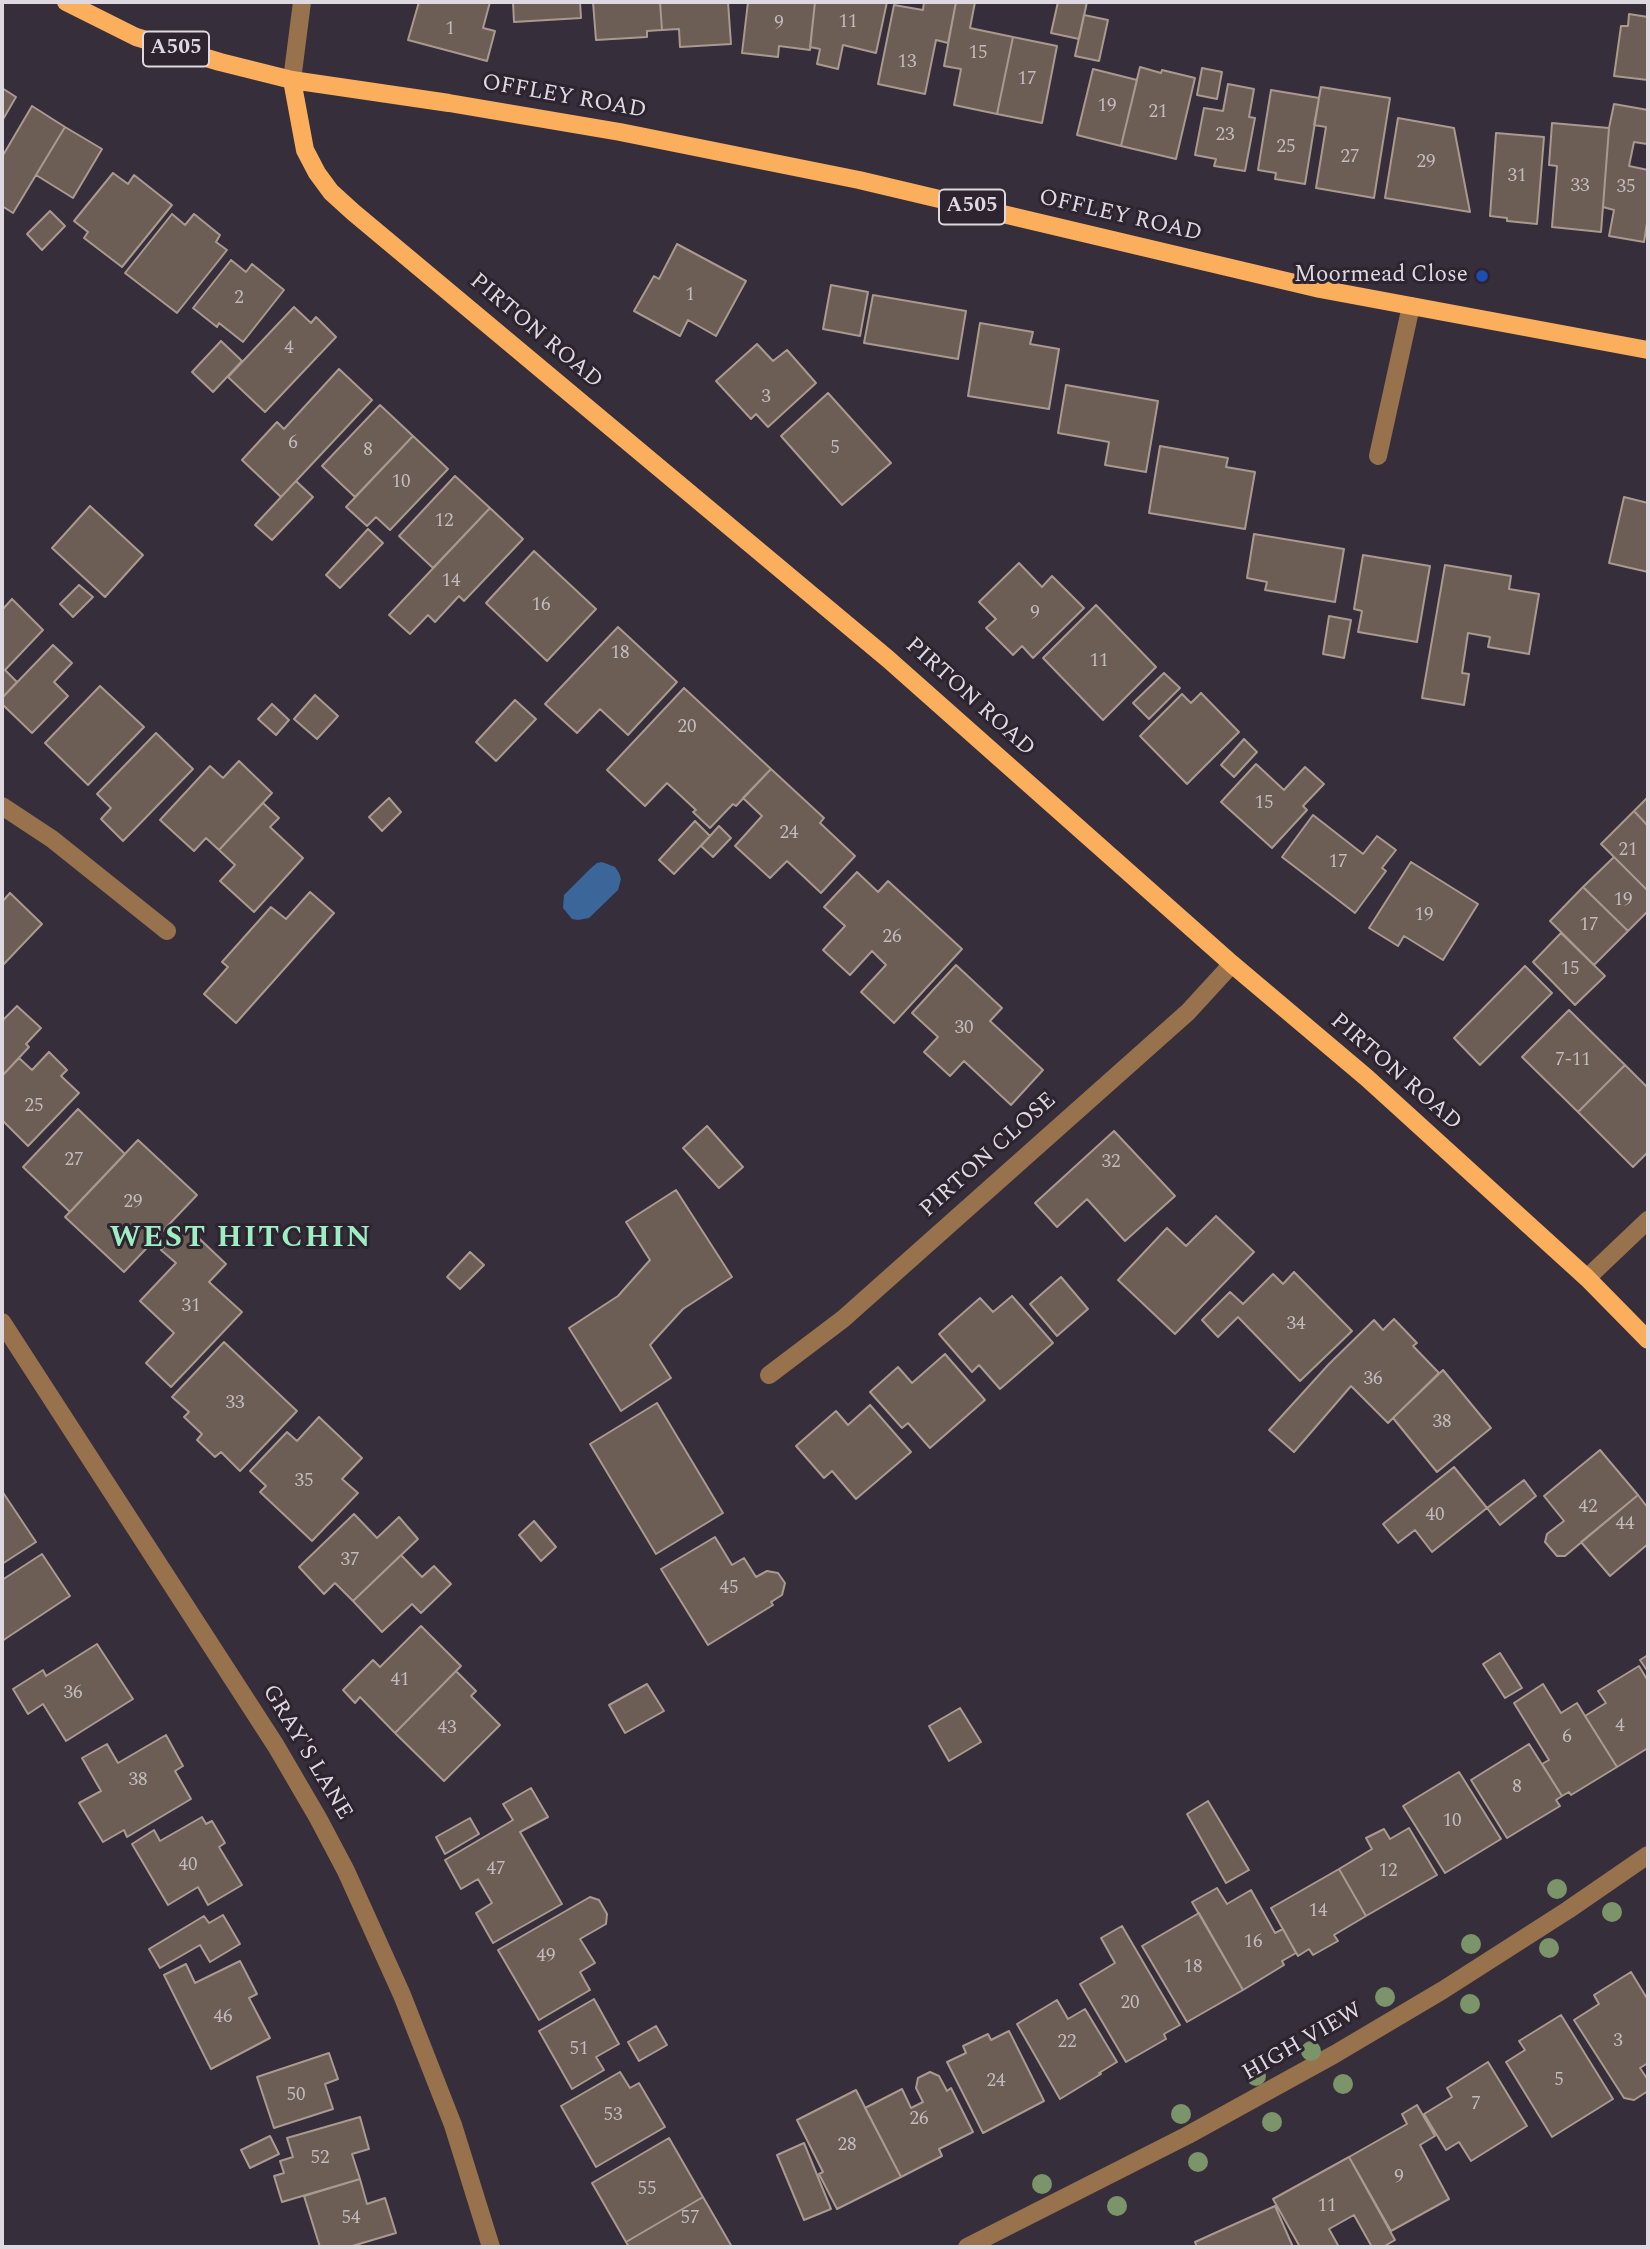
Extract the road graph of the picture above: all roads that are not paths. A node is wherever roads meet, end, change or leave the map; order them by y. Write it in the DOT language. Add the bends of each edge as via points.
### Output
graph roads {
  1 [pos="66,2"];
  2 [pos="302,2"];
  3 [pos="292,80"];
  4 [pos="1411,306"];
  5 [pos="1648,350"];
  6 [pos="1378,456"];
  7 [pos="2,806"];
  8 [pos="167,931"];
  9 [pos="1232,964"];
  10 [pos="1648,1220"];
  11 [pos="1587,1278"];
  12 [pos="2,1322"];
  13 [pos="1648,1340"];
  14 [pos="769,1375"];
  15 [pos="1648,1855"];
  16 [pos="491,2247"];
  17 [pos="967,2247"];
  1 -- 3 [label="main road, A505" via="136,37"];
  2 -- 3 [label="street"];
  3 -- 4 [label="main road, OFFLEY ROAD / A505" via="633,134 859,180 1320,289"];
  3 -- 9 [label="main road, PIRTON ROAD" via="305,150 331,192 888,659"];
  4 -- 5 [label="main road, OFFLEY ROAD / A505"];
  4 -- 6 [label="street"];
  7 -- 8 [label="street" via="52,839"];
  9 -- 11 [label="main road, PIRTON ROAD" via="1367,1078"];
  9 -- 14 [label="street, PIRTON CLOSE" via="1188,1012 903,1266"];
  10 -- 11 [label="street"];
  11 -- 13 [label="main road, PIRTON ROAD"];
  12 -- 16 [label="street, GRAY'S LANE" via="318,1818 402,1995 453,2125"];
  15 -- 17 [label="street, HIGH VIEW" via="1454,1983 1335,2054"];
}
